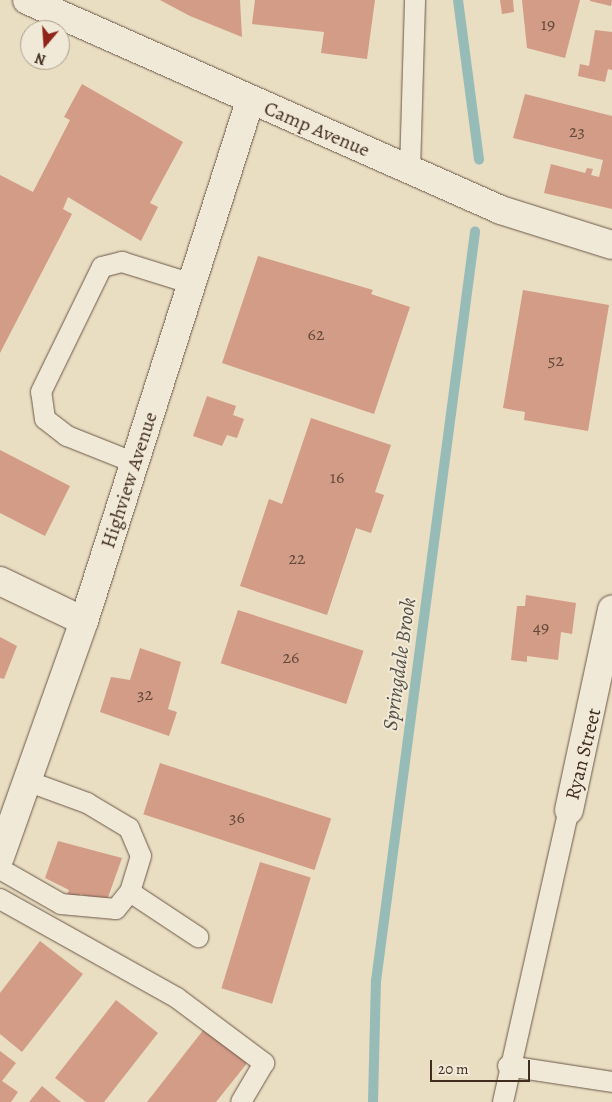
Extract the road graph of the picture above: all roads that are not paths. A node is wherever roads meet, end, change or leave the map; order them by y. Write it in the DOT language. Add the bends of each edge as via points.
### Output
graph roads {
  1 [pos="27,0"];
  2 [pos="415,0"];
  3 [pos="250,100"];
  4 [pos="410,170"];
  5 [pos="612,245"];
  6 [pos="192,284"];
  7 [pos="135,463"];
  8 [pos="0,581"];
  9 [pos="612,610"];
  10 [pos="84,621"];
  11 [pos="27,781"];
  12 [pos="569,810"];
  13 [pos="0,857"];
  14 [pos="0,869"];
  15 [pos="130,892"];
  16 [pos="0,899"];
  17 [pos="198,937"];
  18 [pos="508,1066"];
  19 [pos="612,1082"];
  20 [pos="241,1102"];
  21 [pos="503,1102"];
  1 -- 3 [label="street, Camp Avenue"];
  2 -- 4 [label="lane"];
  3 -- 4 [label="street, Camp Avenue"];
  3 -- 6 [label="street, Highview Avenue"];
  4 -- 5 [label="street, Camp Avenue" via="502,210"];
  6 -- 7 [label="street, Highview Avenue"];
  6 -- 7 [label="lane" via="122,262 102,267 41,392 45,419 67,436"];
  7 -- 10 [label="street, Highview Avenue"];
  8 -- 10 [label="street"];
  9 -- 12 [label="street, Ryan Street"];
  10 -- 11 [label="street, Highview Avenue"];
  11 -- 13 [label="street, Highview Avenue"];
  11 -- 15 [label="lane" via="87,803 129,828 141,856"];
  12 -- 18 [label="lane"];
  14 -- 15 [label="lane" via="61,904 116,909"];
  15 -- 17 [label="lane"];
  16 -- 20 [label="lane" via="177,998 264,1063"];
  18 -- 19 [label="lane"];
  18 -- 21 [label="lane"];
}
